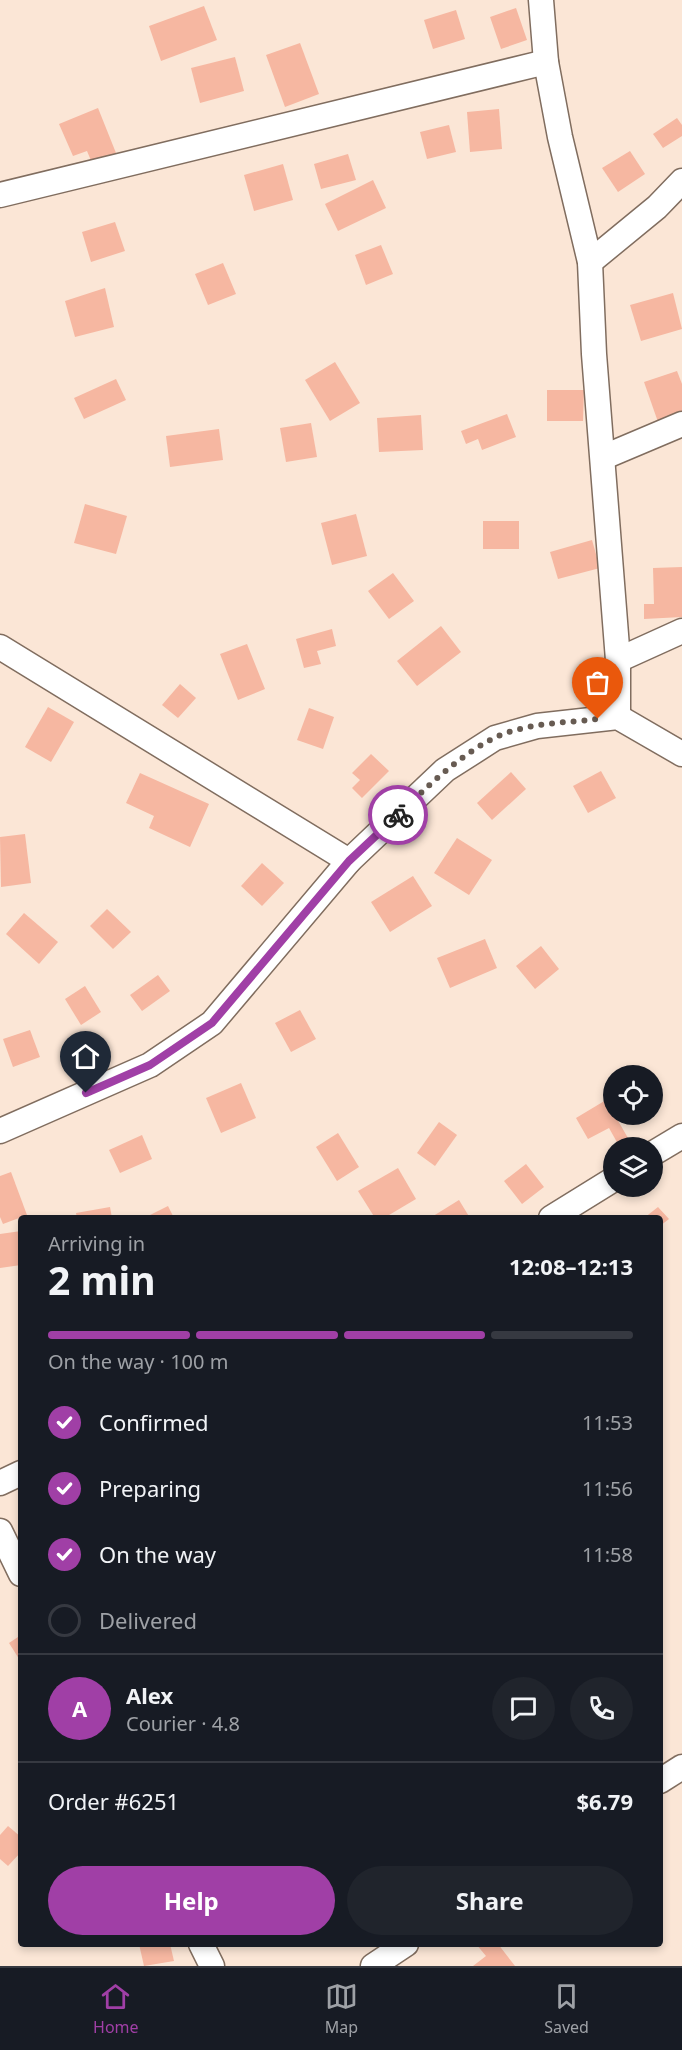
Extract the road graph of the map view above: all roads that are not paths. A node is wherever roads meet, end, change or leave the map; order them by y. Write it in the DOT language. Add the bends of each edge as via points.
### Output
graph roads {
  1 [pos="541,0"];
  2 [pos="546,62"];
  3 [pos="682,181"];
  4 [pos="0,195"];
  5 [pos="590,262"];
  6 [pos="682,424"];
  7 [pos="604,457"];
  8 [pos="682,631"];
  9 [pos="0,647"];
  10 [pos="618,660"];
  11 [pos="618,717"];
  12 [pos="682,754"];
  13 [pos="349,861"];
  14 [pos="0,1131"];
  15 [pos="682,1136"];
  16 [pos="663,1147"];
  17 [pos="603,1186"];
  18 [pos="556,1215"];
  19 [pos="18,1474"];
  20 [pos="0,1483"];
  21 [pos="0,1531"];
  22 [pos="18,1568"];
  23 [pos="682,1767"];
  24 [pos="663,1779"];
  25 [pos="202,1947"];
  26 [pos="402,1947"];
  27 [pos="212,1966"];
  28 [pos="373,1966"];
  1 -- 2 [label="street"];
  2 -- 4 [label="street"];
  2 -- 5 [label="street"];
  3 -- 5 [label="street"];
  5 -- 7 [label="street"];
  6 -- 7 [label="street"];
  7 -- 10 [label="street"];
  8 -- 10 [label="street"];
  9 -- 13 [label="street"];
  10 -- 11 [label="street"];
  11 -- 12 [label="street"];
  11 -- 13 [label="street" via="537,726 495,738 445,770"];
  13 -- 14 [label="street" via="212,1023 150,1065"];
  15 -- 16 [label="street"];
  17 -- 18 [label="street"];
  19 -- 20 [label="street"];
  21 -- 22 [label="street"];
  23 -- 24 [label="street"];
  25 -- 27 [label="street"];
  26 -- 28 [label="street"];
}
